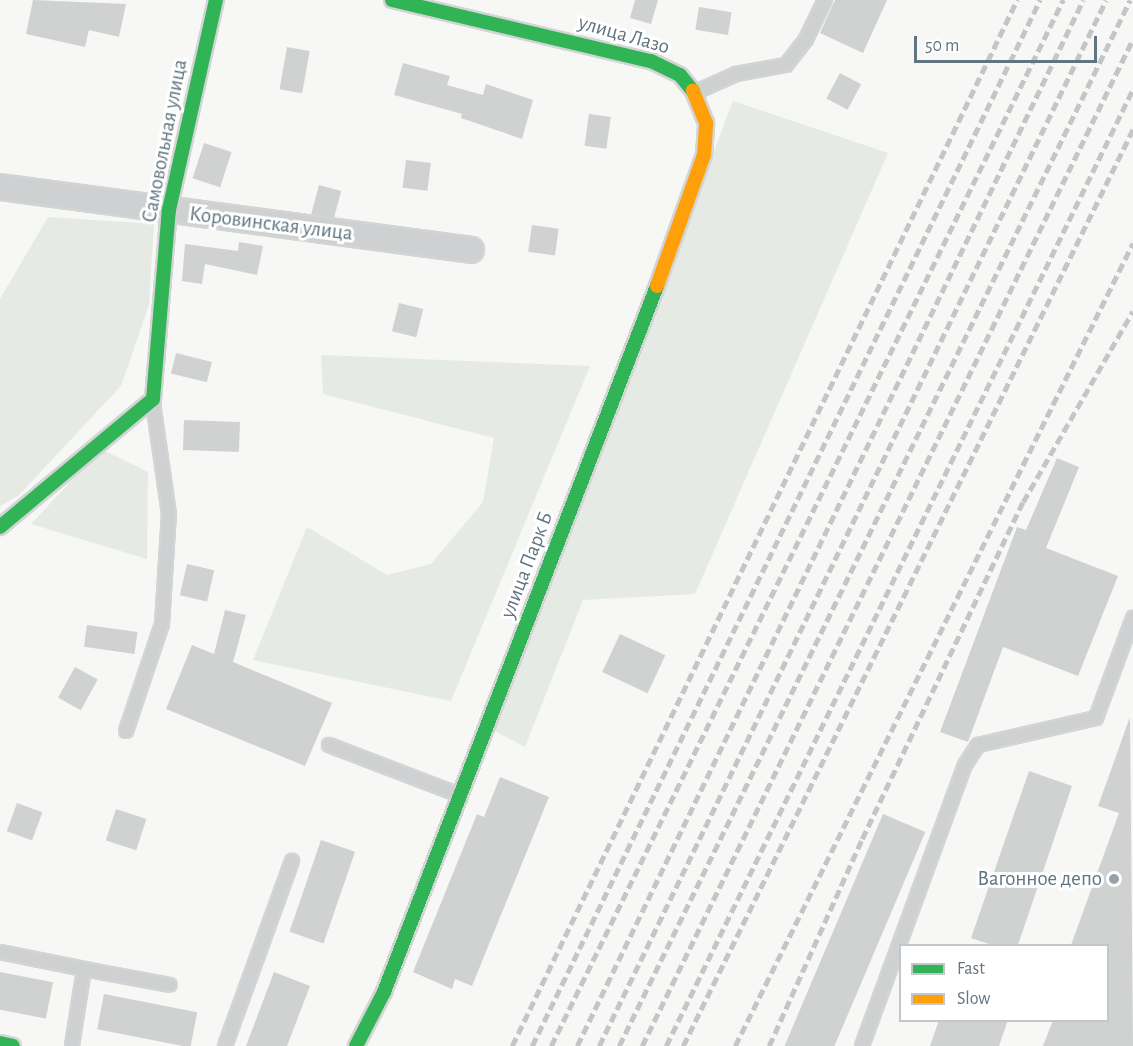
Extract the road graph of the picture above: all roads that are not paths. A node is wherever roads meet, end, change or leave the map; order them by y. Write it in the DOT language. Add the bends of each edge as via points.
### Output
graph roads {
  1 [pos="216,0"];
  2 [pos="392,0"];
  3 [pos="825,0"];
  4 [pos="695,93"];
  5 [pos="0,187"];
  6 [pos="169,210"];
  7 [pos="471,250"];
  8 [pos="153,399"];
  9 [pos="0,527"];
  10 [pos="1133,618"];
  11 [pos="126,731"];
  12 [pos="329,745"];
  13 [pos="460,795"];
  14 [pos="292,861"];
  15 [pos="900,944"];
  16 [pos="899,947"];
  17 [pos="0,952"];
  18 [pos="84,969"];
  19 [pos="170,985"];
  20 [pos="0,1043"];
  21 [pos="14,1046"];
  22 [pos="72,1046"];
  23 [pos="225,1046"];
  24 [pos="356,1046"];
  25 [pos="862,1046"];
  1 -- 6 [label="street, Самовольная улица"];
  2 -- 4 [label="street, улица Лазо" via="651,61 680,75"];
  3 -- 4 [label="lane" via="806,39 786,65 736,74"];
  4 -- 13 [label="street, улица Парк Б" via="706,123 704,155"];
  5 -- 6 [label="street, Коровинская улица"];
  6 -- 7 [label="street, Коровинская улица"];
  6 -- 8 [label="street, Самовольная улица"];
  8 -- 9 [label="street"];
  8 -- 11 [label="lane, Самовольная улица" via="169,514 162,624"];
  10 -- 15 [label="lane" via="1096,718 978,745 969,759"];
  12 -- 13 [label="lane"];
  13 -- 24 [label="street, улица Парк Б" via="384,992"];
  14 -- 23 [label="lane"];
  16 -- 25 [label="lane"];
  17 -- 18 [label="lane"];
  18 -- 19 [label="lane"];
  18 -- 22 [label="lane"];
  20 -- 21 [label="street"];
}
